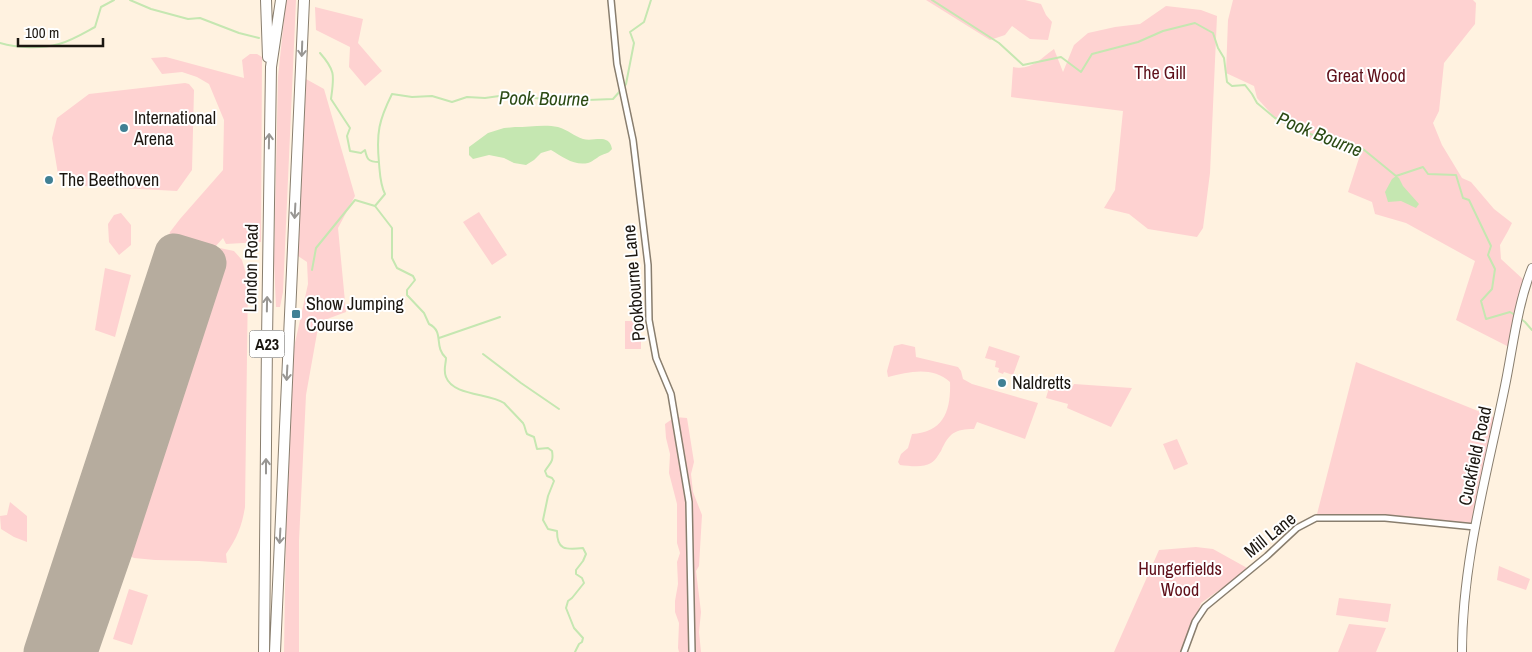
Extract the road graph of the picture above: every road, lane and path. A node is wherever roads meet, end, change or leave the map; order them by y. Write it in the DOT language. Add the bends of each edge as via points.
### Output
graph roads {
  1 [pos="266,0"];
  2 [pos="280,0"];
  3 [pos="304,0"];
  4 [pos="610,0"];
  5 [pos="271,67"];
  6 [pos="1532,268"];
  7 [pos="1475,527"];
  8 [pos="265,620"];
  9 [pos="272,651"];
  10 [pos="258,652"];
  11 [pos="692,652"];
  12 [pos="1184,652"];
  13 [pos="1462,652"];
  1 -- 5 [label="highway" via="267,53"];
  2 -- 5 [label="highway, A23"];
  3 -- 9 [label="highway, A23, one-way"];
  4 -- 11 [label="street, Pookbourne Lane" via="616,64 633,140 648,265 649,320 656,358 671,394 689,502"];
  8 -- 5 [label="highway, London Road / A23, one-way"];
  6 -- 7 [label="street, Cuckfield Road" via="1511,348"];
  7 -- 12 [label="street, Mill Lane" via="1385,518 1316,518 1297,528 1205,607 1195,622"];
  7 -- 13 [label="street, Cuckfield Road" via="1463,606"];
  8 -- 9 [label="highway, A23"];
  8 -- 10 [label="highway" via="259,631"];
}
